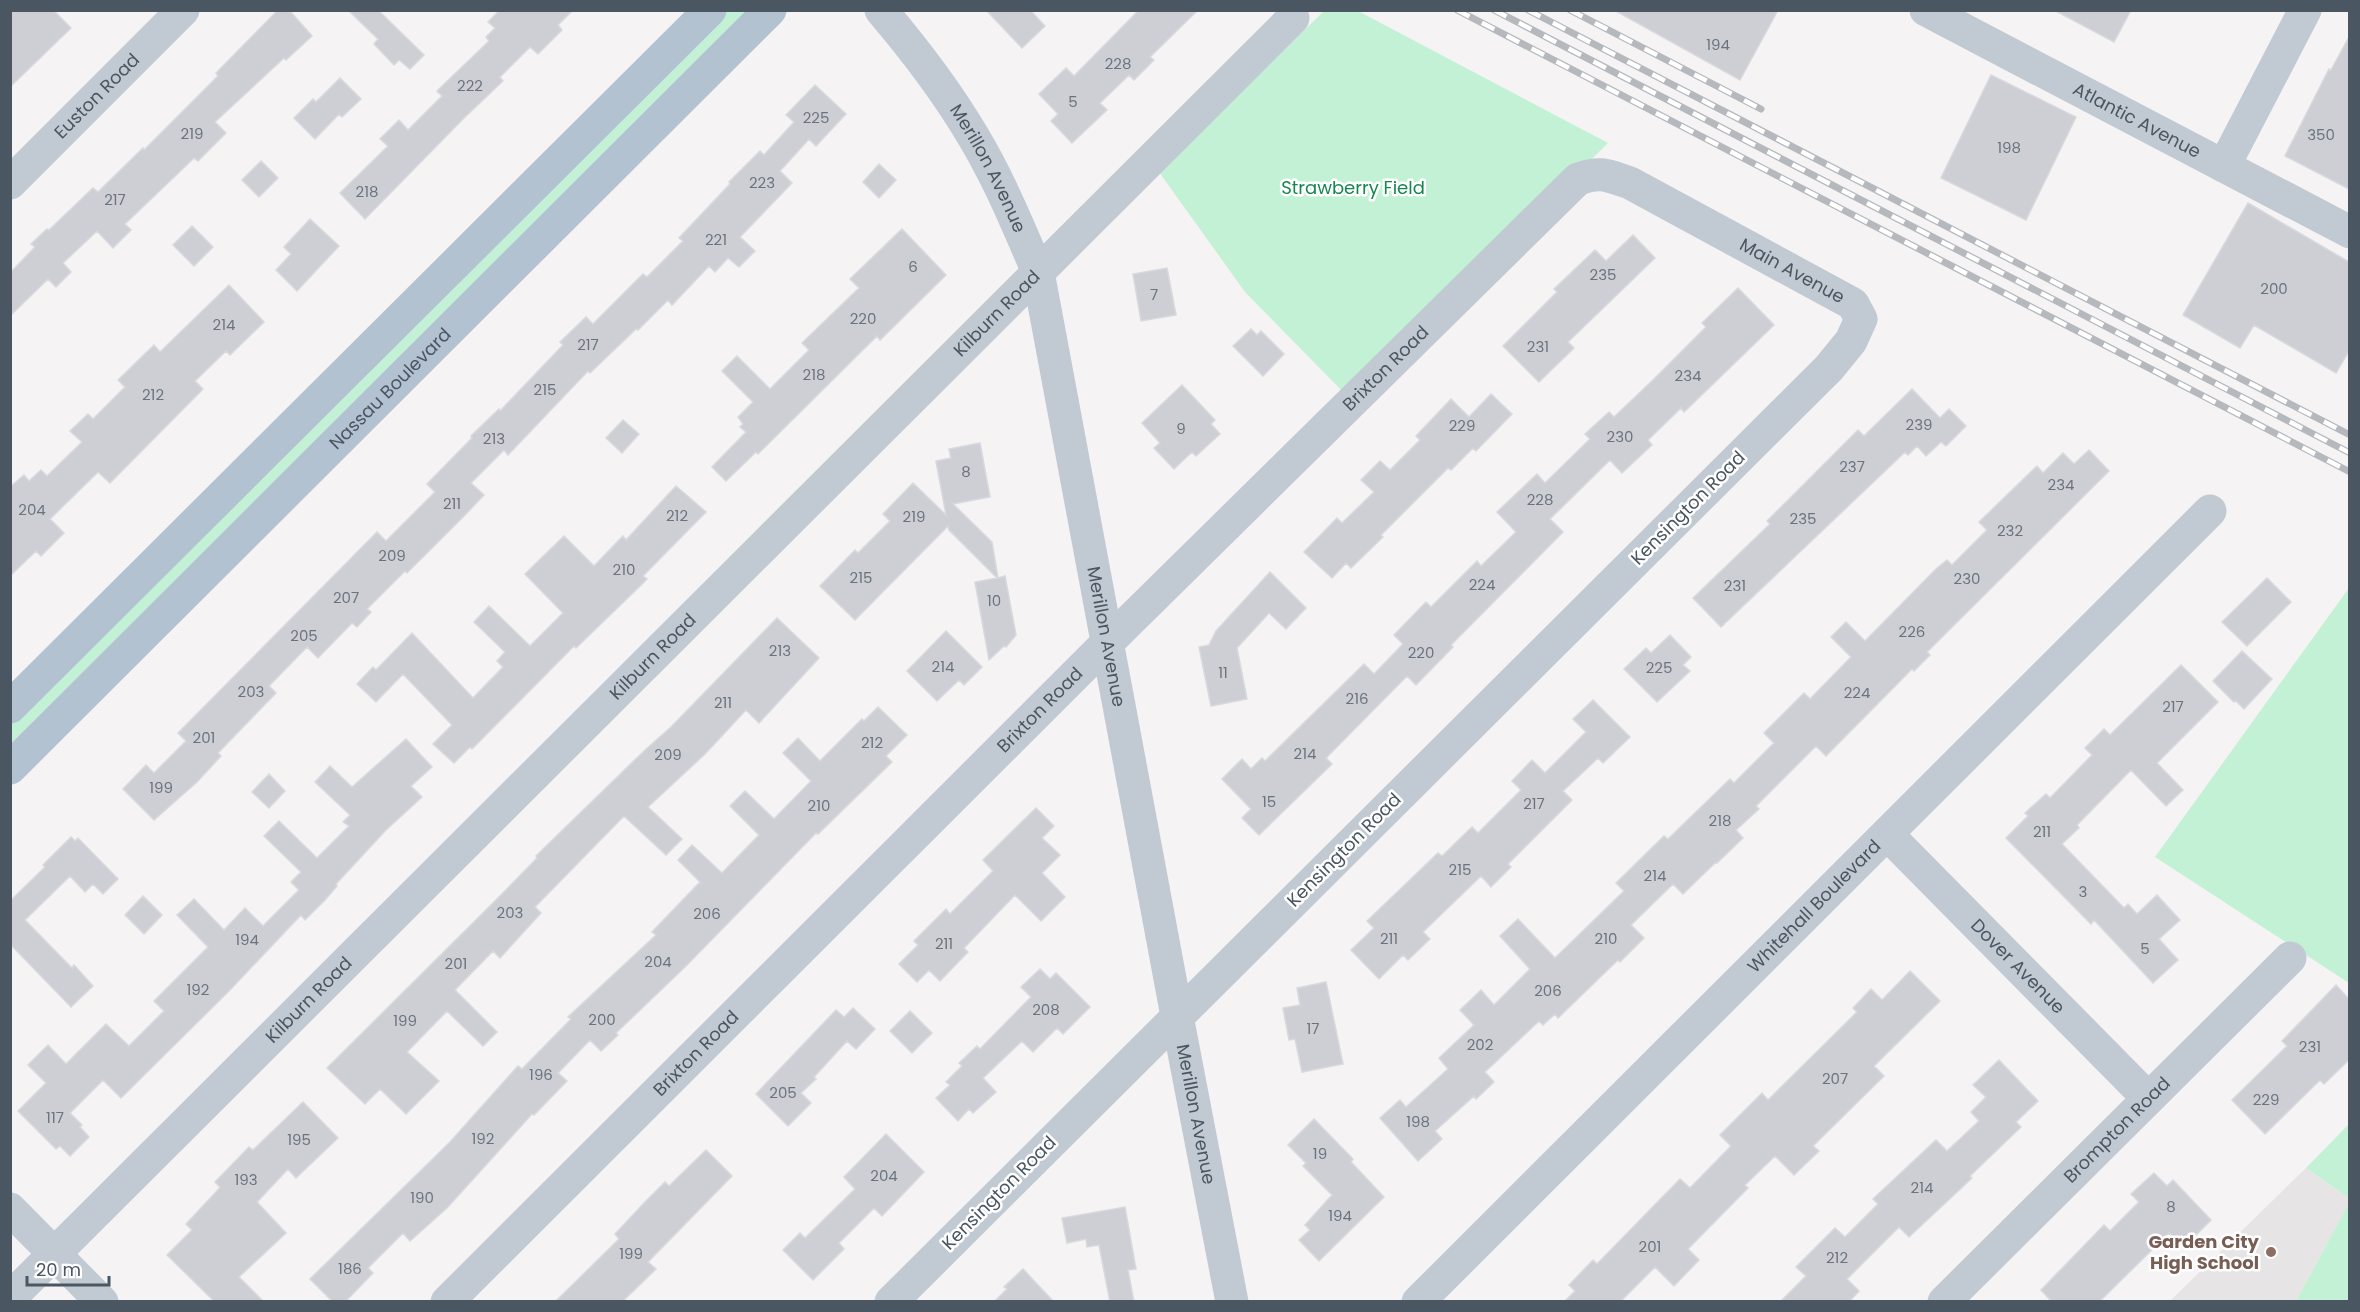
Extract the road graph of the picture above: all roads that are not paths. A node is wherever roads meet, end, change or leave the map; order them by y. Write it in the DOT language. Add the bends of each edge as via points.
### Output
graph roads {
  1 [pos="183,10"];
  2 [pos="710,10"];
  3 [pos="770,10"];
  4 [pos="881,10"];
  5 [pos="1926,10"];
  6 [pos="2305,10"];
  7 [pos="1293,18"];
  8 [pos="2224,166"];
  9 [pos="10,183"];
  10 [pos="1720,231"];
  11 [pos="2349,232"];
  12 [pos="1038,272"];
  13 [pos="1797,400"];
  14 [pos="2210,512"];
  15 [pos="1106,644"];
  16 [pos="10,707"];
  17 [pos="10,768"];
  18 [pos="1887,834"];
  19 [pos="2290,958"];
  20 [pos="1177,1016"];
  21 [pos="2148,1098"];
  22 [pos="10,1209"];
  23 [pos="55,1254"];
  24 [pos="10,1298"];
  25 [pos="102,1302"];
  26 [pos="447,1302"];
  27 [pos="891,1302"];
  28 [pos="1232,1302"];
  29 [pos="1418,1302"];
  30 [pos="1944,1302"];
  1 -- 9 [label="street, Euston Road"];
  2 -- 16 [label="main road"];
  3 -- 17 [label="main road, Nassau Boulevard"];
  4 -- 12 [label="street, Merillon Avenue" via="934,77 974,138"];
  5 -- 8 [label="street, Atlantic Avenue"];
  6 -- 8 [label="street"];
  7 -- 12 [label="street, Kilburn Road"];
  8 -- 11 [label="street, Atlantic Avenue"];
  10 -- 13 [label="street, Main Avenue" via="1853,304 1861,319 1851,341"];
  10 -- 15 [label="street, Brixton Road" via="1630,183 1603,173 1578,179"];
  12 -- 15 [label="street, Merillon Avenue"];
  12 -- 23 [label="street, Kilburn Road"];
  13 -- 20 [label="street, Kensington Road"];
  14 -- 18 [label="street, Whitehall Boulevard"];
  15 -- 20 [label="street, Merillon Avenue"];
  15 -- 26 [label="street, Brixton Road"];
  18 -- 21 [label="street, Dover Avenue"];
  18 -- 29 [label="street, Whitehall Boulevard"];
  19 -- 21 [label="street, Brompton Road"];
  20 -- 27 [label="street, Kensington Road"];
  20 -- 28 [label="street, Merillon Avenue"];
  21 -- 30 [label="street, Brompton Road"];
  22 -- 23 [label="street"];
  23 -- 24 [label="street, Kilburn Road"];
  23 -- 25 [label="street"];
}
